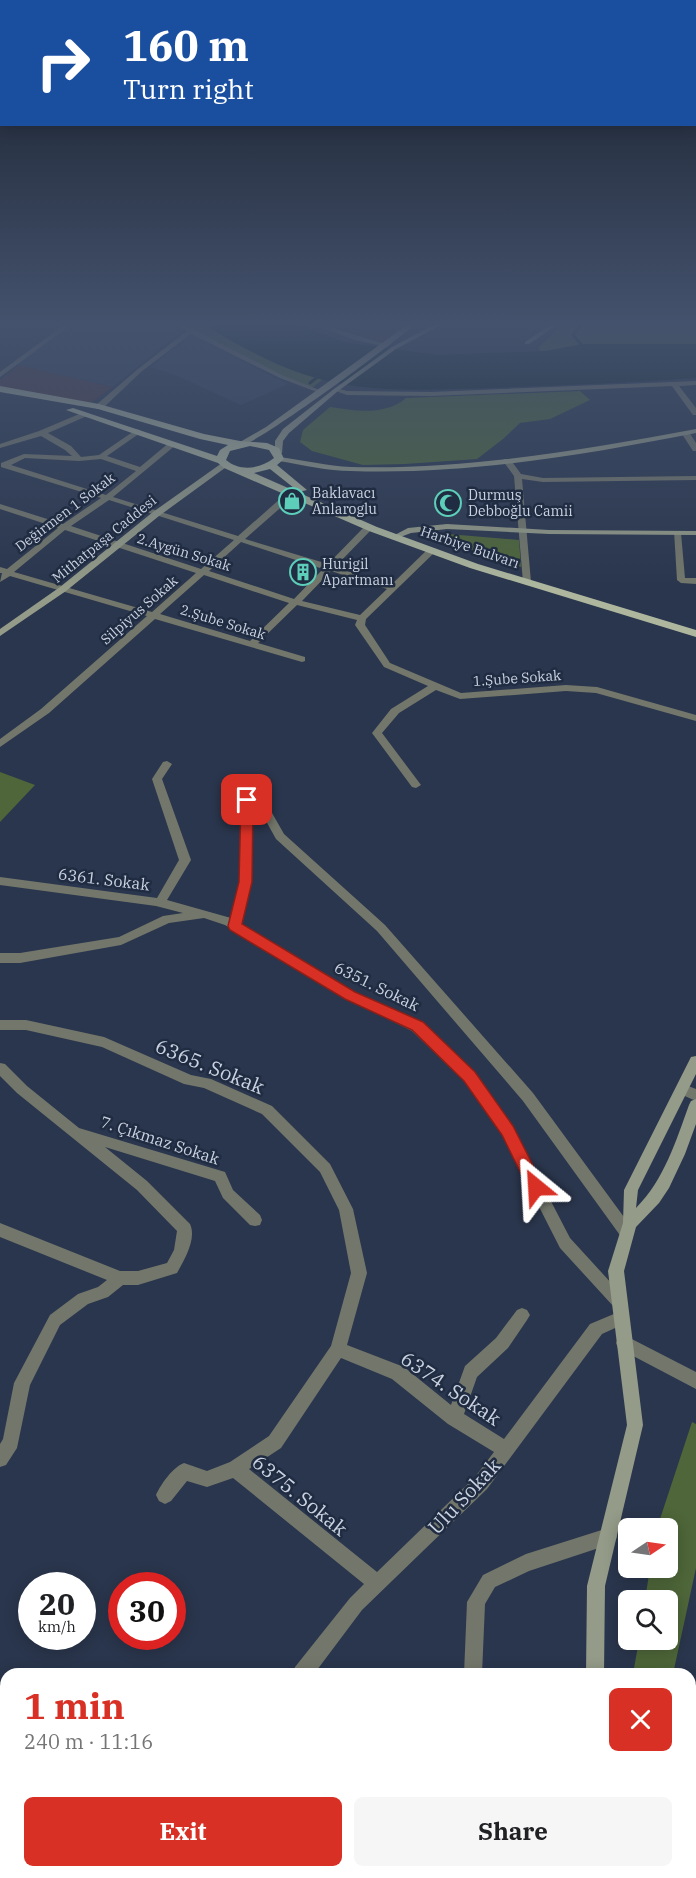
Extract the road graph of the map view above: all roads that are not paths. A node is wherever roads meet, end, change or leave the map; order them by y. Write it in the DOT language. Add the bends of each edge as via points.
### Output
graph roads {
  1 [pos="79,413"];
  2 [pos="119,413"];
  3 [pos="290,413"];
  4 [pos="308,413"];
  5 [pos="84,414"];
  6 [pos="137,431"];
  7 [pos="696,432"];
  8 [pos="42,433"];
  9 [pos="686,434"];
  10 [pos="173,444"];
  11 [pos="242,444"];
  12 [pos="0,445"];
  13 [pos="696,449"];
  14 [pos="24,456"];
  15 [pos="100,457"];
  16 [pos="79,459"];
  17 [pos="277,459"];
  18 [pos="507,461"];
  19 [pos="223,463"];
  20 [pos="3,466"];
  21 [pos="141,470"];
  22 [pos="240,470"];
  23 [pos="518,476"];
  24 [pos="696,478"];
  25 [pos="292,493"];
  26 [pos="107,498"];
  27 [pos="0,506"];
  28 [pos="156,514"];
  29 [pos="64,527"];
  30 [pos="369,527"];
  31 [pos="524,531"];
  32 [pos="677,533"];
  33 [pos="696,533"];
  34 [pos="398,534"];
  35 [pos="241,538"];
  36 [pos="117,544"];
  37 [pos="432,550"];
  38 [pos="328,568"];
  39 [pos="4,571"];
  40 [pos="204,572"];
  41 [pos="0,579"];
  42 [pos="526,579"];
  43 [pos="696,581"];
  44 [pos="393,588"];
  45 [pos="63,589"];
  46 [pos="295,602"];
  47 [pos="152,615"];
  48 [pos="362,618"];
  49 [pos="696,624"];
  50 [pos="0,633"];
  51 [pos="696,634"];
  52 [pos="250,645"];
  53 [pos="302,659"];
  54 [pos="436,685"];
  55 [pos="696,718"];
  56 [pos="0,744"];
  57 [pos="167,764"];
  58 [pos="416,786"];
  59 [pos="0,881"];
  60 [pos="160,903"];
  61 [pos="204,914"];
  62 [pos="235,926"];
  63 [pos="0,958"];
  64 [pos="0,1026"];
  65 [pos="696,1062"];
  66 [pos="0,1068"];
  67 [pos="689,1092"];
  68 [pos="696,1105"];
  69 [pos="70,1131"];
  70 [pos="255,1220"];
  71 [pos="629,1228"];
  72 [pos="0,1230"];
  73 [pos="120,1278"];
  74 [pos="620,1310"];
  75 [pos="522,1315"];
  76 [pos="624,1343"];
  77 [pos="338,1349"];
  78 [pos="696,1381"];
  79 [pos="454,1418"];
  80 [pos="507,1450"];
  81 [pos="0,1459"];
  82 [pos="235,1469"];
  83 [pos="165,1495"];
  84 [pos="608,1537"];
  85 [pos="378,1584"];
  86 [pos="307,1668"];
  87 [pos="473,1668"];
  88 [pos="595,1668"];
  1 -- 5 [label="main road, Harbiye Bulvarı"];
  2 -- 11 [label="main road, Harbiye Bulvarı"];
  3 -- 11 [label="street"];
  4 -- 17 [label="street" via="286,430 279,441"];
  5 -- 6 [label="main road, Harbiye Bulvarı"];
  5 -- 8 [label="street"];
  6 -- 10 [label="main road, Harbiye Bulvarı"];
  6 -- 15 [label="street"];
  7 -- 9 [label="street"];
  8 -- 12 [label="street"];
  8 -- 16 [label="street"];
  9 -- 13 [label="street"];
  9 -- 18 [label="street"];
  10 -- 19 [label="main road, Harbiye Bulvarı"];
  10 -- 21 [label="street, Değirmen 1 Sokak"];
  11 -- 17 [label="main road, Harbiye Bulvarı" via="268,445"];
  11 -- 19 [label="main road" via="226,449 222,453"];
  12 -- 14 [label="street"];
  14 -- 16 [label="street"];
  14 -- 20 [label="street"];
  15 -- 16 [label="street"];
  15 -- 21 [label="street"];
  17 -- 18 [label="street" via="350,469"];
  17 -- 22 [label="main road, Harbiye Bulvarı" via="258,469"];
  17 -- 34 [label="main road, Harbiye Bulvarı" via="289,482"];
  18 -- 23 [label="street"];
  19 -- 22 [label="main road, Harbiye Bulvarı"];
  19 -- 28 [label="street, Mithatpaşa Caddesi"];
  20 -- 26 [label="street"];
  21 -- 26 [label="street, Değirmen 1 Sokak"];
  22 -- 25 [label="main road, Harbiye Bulvarı"];
  23 -- 24 [label="street" via="554,480"];
  23 -- 31 [label="street"];
  25 -- 30 [label="main road, Harbiye Bulvarı"];
  25 -- 35 [label="street, Silpiyus Sokak"];
  26 -- 28 [label="street"];
  26 -- 29 [label="street, Değirmen 1 Sokak"];
  27 -- 29 [label="street, 2.Aygün Sokak"];
  28 -- 35 [label="street"];
  28 -- 36 [label="street, Mithatpaşa Caddesi"];
  29 -- 36 [label="street, 2.Aygün Sokak"];
  29 -- 39 [label="street, Değirmen 1 Sokak"];
  30 -- 34 [label="main road, Harbiye Bulvarı"];
  30 -- 38 [label="street"];
  31 -- 32 [label="street"];
  31 -- 34 [label="street" via="416,528"];
  31 -- 42 [label="street"];
  32 -- 33 [label="street"];
  32 -- 43 [label="street" via="681,579"];
  34 -- 37 [label="main road, Harbiye Bulvarı"];
  34 -- 42 [label="main road, Harbiye Bulvarı"];
  35 -- 38 [label="street"];
  35 -- 40 [label="street, Silpiyus Sokak"];
  36 -- 40 [label="street, 2.Aygün Sokak"];
  36 -- 45 [label="street, Mithatpaşa Caddesi"];
  37 -- 42 [label="main road, Harbiye Bulvarı"];
  37 -- 44 [label="street"];
  38 -- 44 [label="street"];
  38 -- 46 [label="street"];
  39 -- 41 [label="street, Değirmen 1 Sokak"];
  39 -- 45 [label="street, 2.Şube Sokak"];
  40 -- 46 [label="street, 2.Aygün Sokak"];
  40 -- 47 [label="street, Silpiyus Sokak"];
  42 -- 49 [label="main road, Harbiye Bulvarı"];
  42 -- 51 [label="main road, Harbiye Bulvarı"];
  44 -- 48 [label="street"];
  45 -- 47 [label="street, 2.Şube Sokak"];
  45 -- 50 [label="street, Mithatpaşa Caddesi"];
  46 -- 48 [label="street, 2.Aygün Sokak"];
  46 -- 52 [label="street"];
  47 -- 52 [label="street, 2.Şube Sokak"];
  47 -- 56 [label="street, Silpiyus Sokak" via="45,711"];
  48 -- 54 [label="street, 1.Şube Sokak" via="360,625 387,665"];
  52 -- 53 [label="street, 2.Şube Sokak"];
  54 -- 55 [label="street, 1.Şube Sokak" via="460,696 566,688 597,690"];
  54 -- 58 [label="street" via="395,711 377,733"];
  57 -- 60 [label="street" via="157,779 185,860"];
  59 -- 60 [label="street, 6361. Sokak"];
  60 -- 61 [label="street, 6361. Sokak"];
  61 -- 62 [label="street, 6351. Sokak"];
  61 -- 63 [label="street, 6351. Sokak" via="167,919 121,941"];
  62 -- 71 [label="street" via="245,882 247,800 259,799 280,836 381,928 528,1096"];
  62 -- 74 [label="street, 6351. Sokak" via="350,995 417,1026 470,1077 507,1130 565,1243"];
  64 -- 77 [label="street, 6365. Sokak" via="26,1025 104,1042 267,1110 325,1168 346,1209 359,1273"];
  65 -- 67 [label="street"];
  66 -- 69 [label="street"];
  67 -- 71 [label="street" via="631,1190"];
  68 -- 71 [label="street" via="664,1187"];
  69 -- 70 [label="street, 7. Çıkmaz Sokak" via="220,1176 228,1194"];
  69 -- 73 [label="street" via="153,1193 185,1229 181,1251 172,1268 138,1278"];
  71 -- 74 [label="street" via="616,1271"];
  72 -- 73 [label="street"];
  73 -- 81 [label="street" via="104,1292 83,1299 55,1320 22,1383 11,1442"];
  74 -- 76 [label="street"];
  74 -- 80 [label="street, Ulu Sokak" via="596,1329"];
  75 -- 79 [label="street" via="502,1343 471,1371"];
  76 -- 78 [label="street"];
  76 -- 84 [label="street" via="635,1425"];
  77 -- 79 [label="street, 6374. Sokak" via="398,1373"];
  77 -- 82 [label="street, 6365. Sokak" via="274,1442"];
  79 -- 80 [label="street, 6374. Sokak"];
  80 -- 85 [label="street, Ulu Sokak" via="481,1483"];
  82 -- 83 [label="street, 6375. Sokak" via="207,1479 184,1471"];
  82 -- 85 [label="street, 6375. Sokak"];
  84 -- 87 [label="street" via="526,1563 489,1581 476,1602"];
  84 -- 88 [label="street" via="596,1586"];
  85 -- 86 [label="street, Ulu Sokak" via="356,1604"];
}
